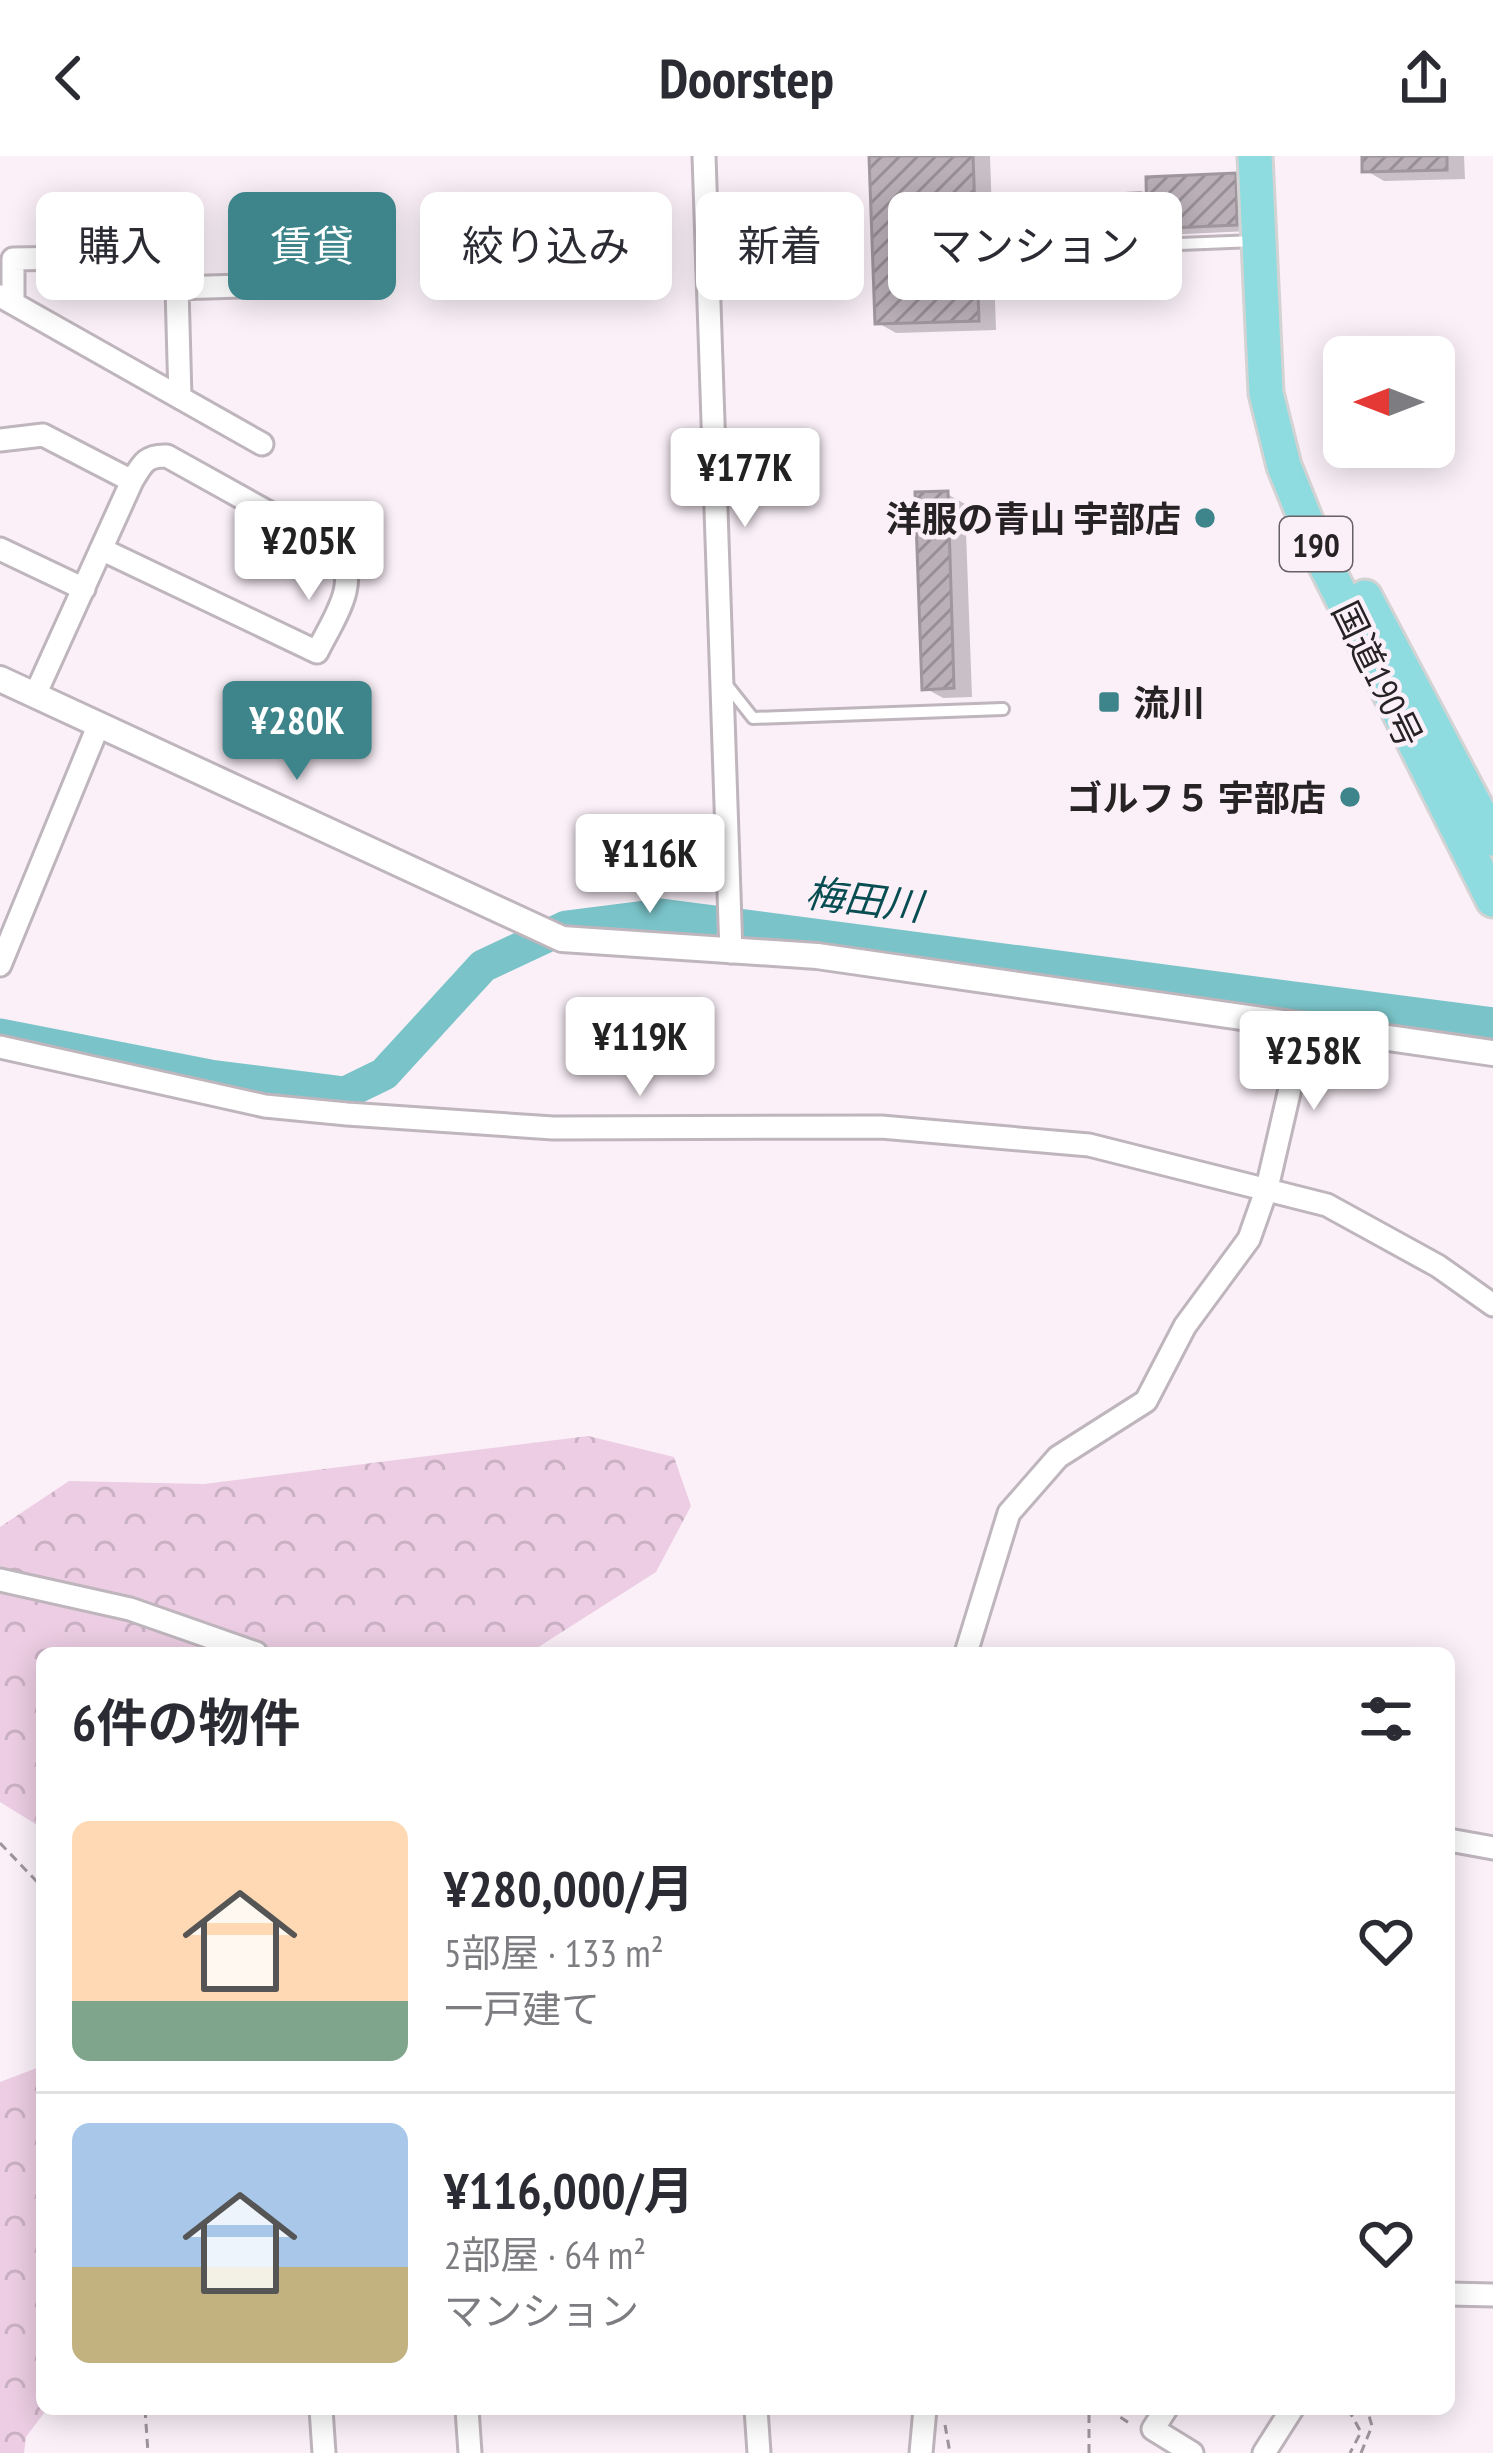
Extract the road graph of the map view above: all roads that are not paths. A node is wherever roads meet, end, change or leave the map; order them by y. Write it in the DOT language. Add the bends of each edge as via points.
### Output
graph roads {
  1 [pos="704,156"];
  2 [pos="1255,156"];
  3 [pos="1272,156"];
  4 [pos="1258,241"];
  5 [pos="1182,244"];
  6 [pos="36,259"];
  7 [pos="228,286"];
  8 [pos="6,300"];
  9 [pos="180,398"];
  10 [pos="0,440"];
  11 [pos="262,444"];
  12 [pos="132,481"];
  13 [pos="0,549"];
  14 [pos="101,549"];
  15 [pos="84,589"];
  16 [pos="722,678"];
  17 [pos="0,679"];
  18 [pos="35,695"];
  19 [pos="1003,709"];
  20 [pos="99,724"];
  21 [pos="1493,839"];
  22 [pos="1493,900"];
  23 [pos="730,928"];
  24 [pos="0,965"];
  25 [pos="1305,1024"];
  26 [pos="0,1047"];
  27 [pos="1493,1053"];
  28 [pos="1267,1188"];
  29 [pos="1493,1305"];
  30 [pos="0,1580"];
  31 [pos="239,1647"];
  32 [pos="968,1647"];
  33 [pos="1455,1841"];
  34 [pos="1493,1848"];
  35 [pos="1455,2294"];
  36 [pos="1493,2295"];
  37 [pos="321,2415"];
  38 [pos="467,2415"];
  39 [pos="756,2415"];
  40 [pos="924,2415"];
  41 [pos="1162,2415"];
  42 [pos="1288,2415"];
  43 [pos="324,2453"];
  44 [pos="470,2453"];
  45 [pos="759,2453"];
  46 [pos="921,2453"];
  47 [pos="1192,2453"];
  48 [pos="1264,2453"];
  1 -- 16 [label="street"];
  2 -- 4 [label="highway, 国道190号 / 190"];
  3 -- 21 [label="highway, 国道190号 / 190" via="1283,377 1301,460"];
  4 -- 5 [label="lane"];
  4 -- 22 [label="highway, 国道190号 / 190" via="1266,393 1285,466 1366,650"];
  6 -- 8 [label="street" via="13,260"];
  7 -- 9 [label="street" via="177,288"];
  8 -- 9 [label="street"];
  9 -- 11 [label="street"];
  10 -- 12 [label="street" via="43,435"];
  12 -- 14 [label="street"];
  12 -- 14 [label="street" via="144,460 167,456 336,550 348,586 317,652"];
  13 -- 15 [label="street"];
  14 -- 15 [label="street"];
  15 -- 18 [label="street"];
  16 -- 19 [label="lane" via="753,718"];
  16 -- 23 [label="street"];
  17 -- 18 [label="street"];
  18 -- 20 [label="street"];
  20 -- 23 [label="street" via="562,939"];
  20 -- 24 [label="street"];
  23 -- 25 [label="street" via="817,956"];
  25 -- 27 [label="street"];
  25 -- 28 [label="street"];
  26 -- 28 [label="street" via="265,1106 553,1128 881,1126 1089,1145"];
  28 -- 29 [label="street" via="1327,1205"];
  28 -- 32 [label="street" via="1249,1239 1185,1326 1146,1401 1058,1457 1009,1514"];
  30 -- 31 [label="street" via="130,1609"];
  33 -- 34 [label="street"];
  35 -- 36 [label="street"];
  37 -- 43 [label="street"];
  38 -- 44 [label="street"];
  39 -- 45 [label="street"];
  40 -- 46 [label="street"];
  41 -- 47 [label="street" via="1154,2429"];
  42 -- 48 [label="street"];
}
